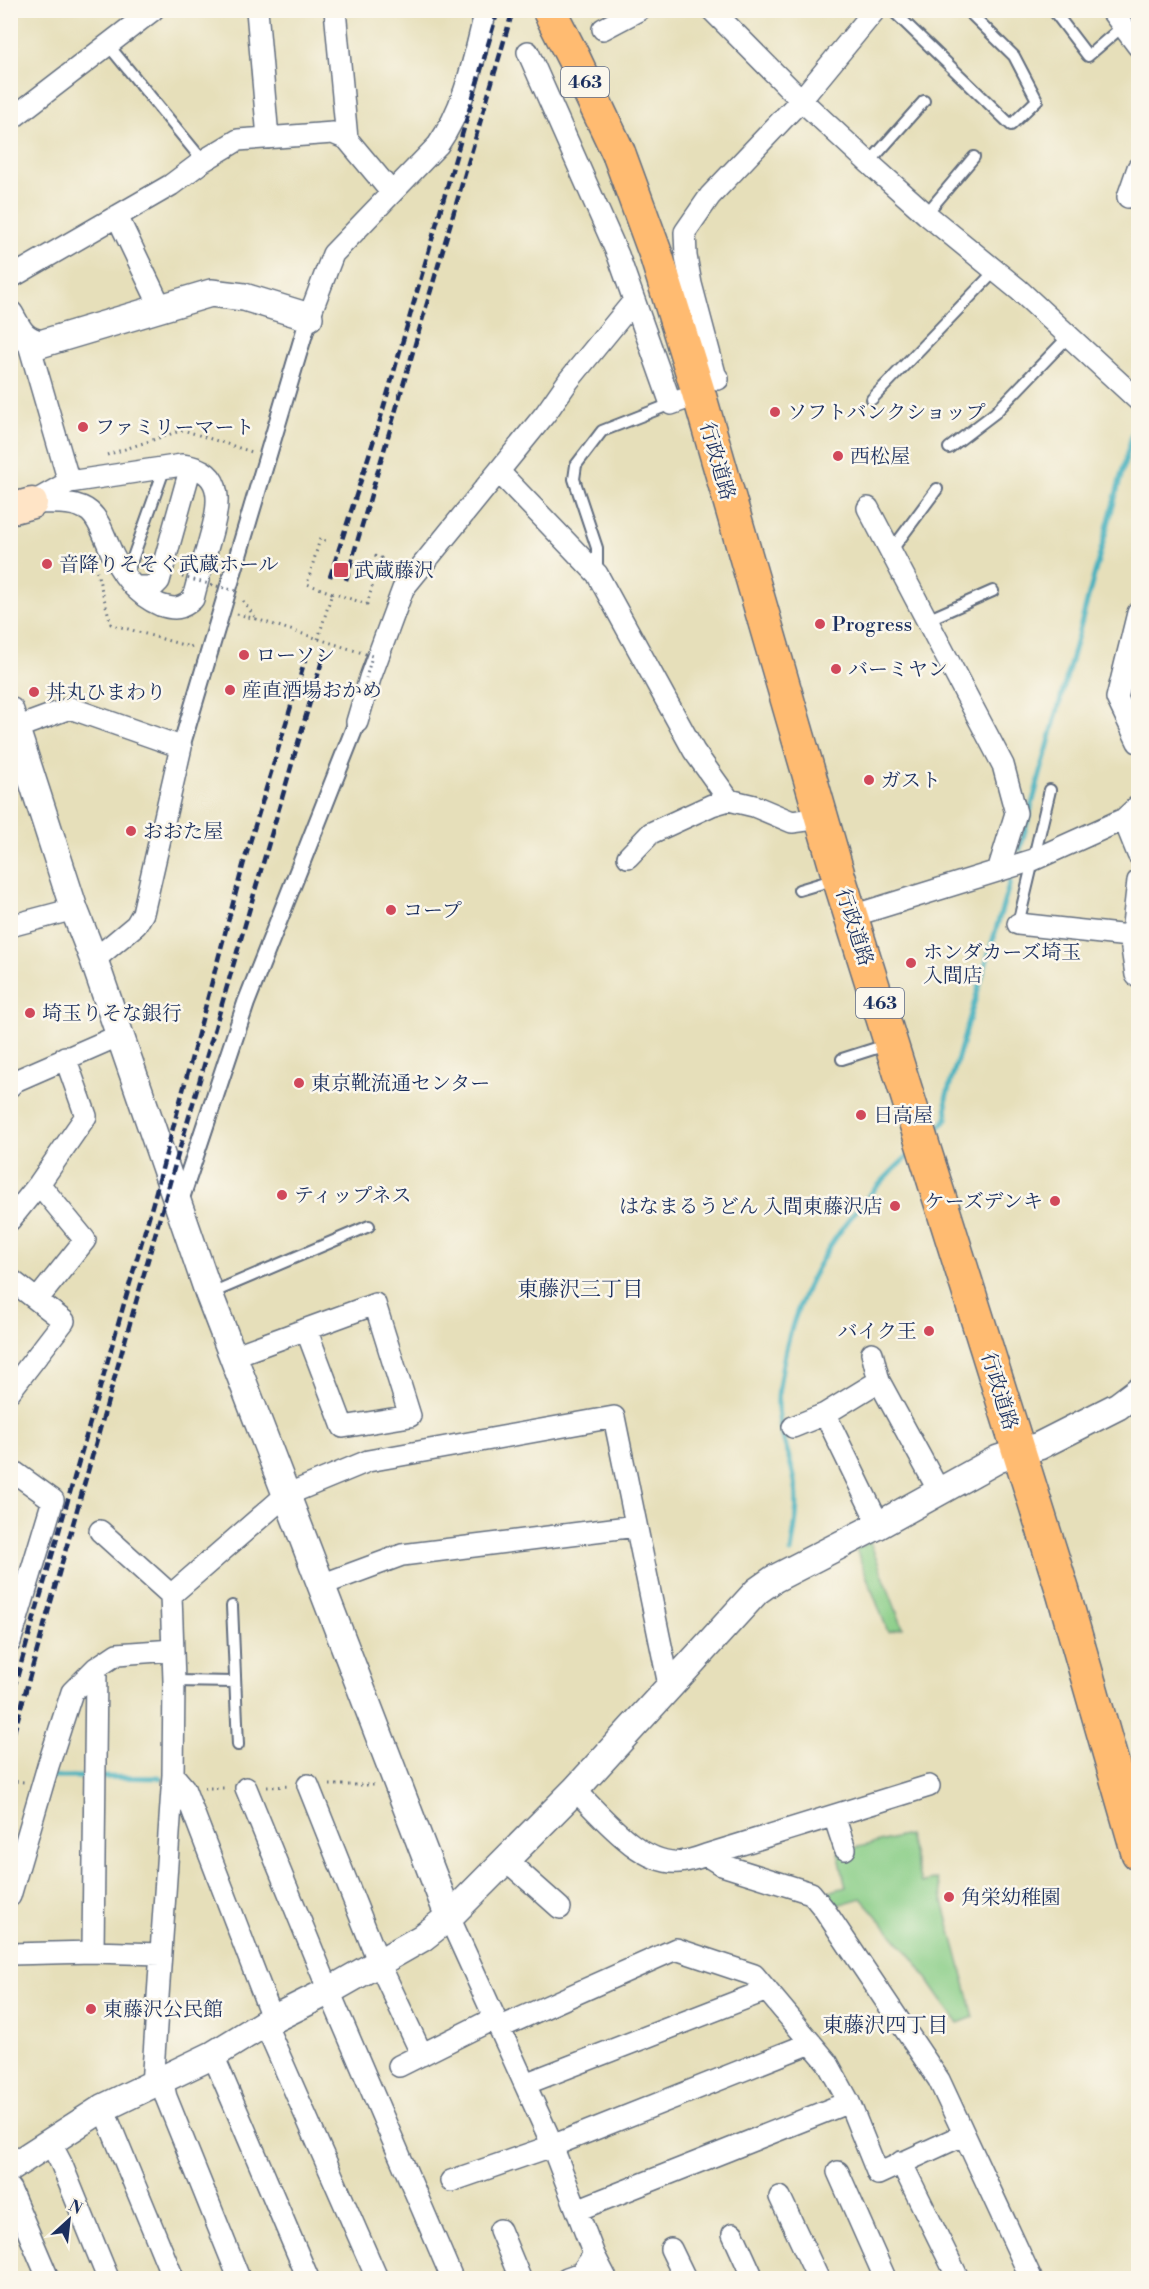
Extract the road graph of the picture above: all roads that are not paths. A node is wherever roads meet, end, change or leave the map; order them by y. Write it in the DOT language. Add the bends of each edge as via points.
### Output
graph roads {
  1 [pos="153,10"];
  2 [pos="257,10"];
  3 [pos="335,10"];
  4 [pos="486,10"];
  5 [pos="549,10"];
  6 [pos="639,10"];
  7 [pos="712,10"];
  8 [pos="875,10"];
  9 [pos="892,10"];
  10 [pos="967,10"];
  11 [pos="1053,10"];
  12 [pos="1117,18"];
  13 [pos="603,29"];
  14 [pos="109,46"];
  15 [pos="1138,46"];
  16 [pos="528,52"];
  17 [pos="801,100"];
  18 [pos="924,101"];
  19 [pos="10,120"];
  20 [pos="268,138"];
  21 [pos="347,139"];
  22 [pos="974,157"];
  23 [pos="203,161"];
  24 [pos="869,163"];
  25 [pos="1138,168"];
  26 [pos="392,193"];
  27 [pos="1128,197"];
  28 [pos="926,214"];
  29 [pos="117,216"];
  30 [pos="995,271"];
  31 [pos="10,278"];
  32 [pos="633,302"];
  33 [pos="161,308"];
  34 [pos="10,315"];
  35 [pos="313,318"];
  36 [pos="1069,336"];
  37 [pos="28,341"];
  38 [pos="696,392"];
  39 [pos="872,399"];
  40 [pos="1138,400"];
  41 [pos="949,448"];
  42 [pos="173,466"];
  43 [pos="499,471"];
  44 [pos="69,482"];
  45 [pos="937,489"];
  46 [pos="21,506"];
  47 [pos="868,508"];
  48 [pos="891,550"];
  49 [pos="597,574"];
  50 [pos="130,583"];
  51 [pos="993,591"];
  52 [pos="1138,613"];
  53 [pos="927,620"];
  54 [pos="13,720"];
  55 [pos="357,722"];
  56 [pos="1138,742"];
  57 [pos="181,747"];
  58 [pos="19,765"];
  59 [pos="1050,790"];
  60 [pos="729,800"];
  61 [pos="1131,813"];
  62 [pos="822,818"];
  63 [pos="1138,854"];
  64 [pos="628,857"];
  65 [pos="1034,860"];
  66 [pos="998,871"];
  67 [pos="840,878"];
  68 [pos="1138,881"];
  69 [pos="799,890"];
  70 [pos="74,909"];
  71 [pos="852,916"];
  72 [pos="1018,924"];
  73 [pos="10,926"];
  74 [pos="1135,936"];
  75 [pos="94,960"];
  76 [pos="1138,977"];
  77 [pos="118,1036"];
  78 [pos="892,1043"];
  79 [pos="65,1057"];
  80 [pos="842,1059"];
  81 [pos="12,1078"];
  82 [pos="39,1184"];
  83 [pos="178,1208"];
  84 [pos="10,1220"];
  85 [pos="369,1226"];
  86 [pos="10,1279"];
  87 [pos="209,1294"];
  88 [pos="37,1300"];
  89 [pos="306,1329"];
  90 [pos="872,1353"];
  91 [pos="233,1356"];
  92 [pos="879,1381"];
  93 [pos="10,1390"];
  94 [pos="1138,1391"];
  95 [pos="825,1414"];
  96 [pos="793,1427"];
  97 [pos="1019,1453"];
  98 [pos="10,1469"];
  99 [pos="940,1493"];
  100 [pos="286,1495"];
  101 [pos="879,1525"];
  102 [pos="636,1526"];
  103 [pos="100,1531"];
  104 [pos="321,1585"];
  105 [pos="171,1595"];
  106 [pos="232,1606"];
  107 [pos="10,1642"];
  108 [pos="173,1650"];
  109 [pos="96,1668"];
  110 [pos="174,1681"];
  111 [pos="235,1682"];
  112 [pos="669,1685"];
  113 [pos="238,1744"];
  114 [pos="179,1782"];
  115 [pos="308,1785"];
  116 [pos="929,1786"];
  117 [pos="246,1788"];
  118 [pos="575,1790"];
  119 [pos="834,1816"];
  120 [pos="845,1850"];
  121 [pos="1138,1853"];
  122 [pos="706,1855"];
  123 [pos="506,1860"];
  124 [pos="10,1896"];
  125 [pos="560,1908"];
  126 [pos="449,1917"];
  127 [pos="93,1952"];
  128 [pos="160,1953"];
  129 [pos="10,1954"];
  130 [pos="379,1963"];
  131 [pos="767,1990"];
  132 [pos="329,1991"];
  133 [pos="269,2021"];
  134 [pos="497,2023"];
  135 [pos="811,2043"];
  136 [pos="213,2055"];
  137 [pos="422,2055"];
  138 [pos="399,2066"];
  139 [pos="157,2082"];
  140 [pos="525,2084"];
  141 [pos="849,2102"];
  142 [pos="103,2108"];
  143 [pos="963,2135"];
  144 [pos="51,2144"];
  145 [pos="552,2146"];
  146 [pos="901,2162"];
  147 [pos="10,2168"];
  148 [pos="838,2172"];
  149 [pos="451,2181"];
  150 [pos="10,2189"];
  151 [pos="780,2197"];
  152 [pos="577,2210"];
  153 [pos="500,2230"];
  154 [pos="733,2234"];
  155 [pos="671,2249"];
  156 [pos="594,2255"];
  157 [pos="879,2276"];
  158 [pos="48,2278"];
  159 [pos="108,2278"];
  160 [pos="173,2278"];
  161 [pos="239,2278"];
  162 [pos="308,2278"];
  163 [pos="377,2278"];
  164 [pos="452,2278"];
  165 [pos="520,2278"];
  166 [pos="567,2278"];
  167 [pos="606,2278"];
  168 [pos="685,2278"];
  169 [pos="753,2278"];
  170 [pos="818,2278"];
  171 [pos="958,2278"];
  172 [pos="1031,2278"];
  1 -- 14 [label="street"];
  2 -- 20 [label="street"];
  3 -- 21 [label="street"];
  4 -- 26 [label="street" via="452,125"];
  5 -- 38 [label="highway, 行政道路 / 463, bridge" via="619,154 656,255"];
  6 -- 13 [label="street"];
  7 -- 17 [label="street"];
  8 -- 17 [label="street"];
  9 -- 10 [label="lane" via="1011,125 1037,100 1014,56"];
  11 -- 12 [label="lane" via="1088,56"];
  12 -- 15 [label="street"];
  14 -- 19 [label="street"];
  14 -- 23 [label="lane"];
  16 -- 32 [label="street" via="618,255"];
  17 -- 24 [label="street"];
  17 -- 38 [label="street" via="710,196 685,232 691,284 715,374"];
  18 -- 24 [label="lane"];
  20 -- 21 [label="street" via="333,134"];
  20 -- 23 [label="street" via="238,140"];
  21 -- 26 [label="street"];
  22 -- 28 [label="lane"];
  23 -- 29 [label="street"];
  24 -- 28 [label="street"];
  25 -- 27 [label="street"];
  26 -- 35 [label="street" via="333,254"];
  28 -- 30 [label="street"];
  29 -- 31 [label="street"];
  29 -- 33 [label="street"];
  30 -- 36 [label="street"];
  30 -- 39 [label="lane"];
  32 -- 38 [label="street"];
  32 -- 43 [label="street"];
  33 -- 35 [label="street" via="211,293 228,294"];
  33 -- 37 [label="street" via="40,344"];
  34 -- 37 [label="street"];
  35 -- 57 [label="street"];
  36 -- 40 [label="street"];
  36 -- 41 [label="lane" via="995,413"];
  37 -- 44 [label="street"];
  38 -- 49 [label="lane" via="602,431 576,465 573,479 597,548"];
  38 -- 62 [label="highway, 行政道路 / 463"];
  42 -- 44 [label="street"];
  42 -- 50 [label="lane"];
  42 -- 50 [label="street" via="187,472 188,477 159,581 153,587"];
  42 -- 50 [label="street" via="202,471 217,492 218,510 193,598 183,607 172,609 153,602"];
  43 -- 49 [label="street"];
  43 -- 55 [label="street" via="403,589"];
  44 -- 46 [label="street"];
  45 -- 48 [label="lane"];
  46 -- 50 [label="street" via="79,506 90,512"];
  47 -- 48 [label="street"];
  48 -- 53 [label="street"];
  49 -- 60 [label="street" via="694,751"];
  51 -- 53 [label="lane"];
  52 -- 56 [label="street" via="1118,698"];
  53 -- 66 [label="street" via="1003,765 1016,813"];
  54 -- 57 [label="street" via="70,708"];
  54 -- 58 [label="street"];
  55 -- 83 [label="street" via="246,1003"];
  57 -- 75 [label="street" via="143,913 136,925"];
  58 -- 70 [label="street"];
  59 -- 65 [label="lane"];
  60 -- 62 [label="street" via="792,822"];
  60 -- 64 [label="street" via="651,833"];
  61 -- 63 [label="street"];
  61 -- 65 [label="street"];
  62 -- 67 [label="highway, 行政道路 / 463"];
  65 -- 66 [label="street"];
  65 -- 72 [label="lane"];
  66 -- 71 [label="street"];
  67 -- 69 [label="lane"];
  67 -- 71 [label="highway, 行政道路 / 463"];
  68 -- 74 [label="street"];
  70 -- 73 [label="street"];
  70 -- 75 [label="street"];
  71 -- 78 [label="highway, 行政道路 / 463"];
  72 -- 74 [label="street"];
  74 -- 76 [label="street"];
  75 -- 77 [label="street"];
  77 -- 79 [label="street"];
  77 -- 83 [label="street"];
  78 -- 80 [label="lane"];
  78 -- 97 [label="highway, 行政道路 / 463"];
  79 -- 81 [label="street"];
  79 -- 82 [label="street" via="86,1116"];
  82 -- 84 [label="street"];
  82 -- 88 [label="street" via="85,1240"];
  83 -- 87 [label="street"];
  85 -- 87 [label="lane"];
  86 -- 88 [label="street"];
  87 -- 91 [label="street"];
  88 -- 93 [label="street" via="64,1321"];
  89 -- 89 [label="street" via="343,1427 410,1416 375,1304"];
  89 -- 91 [label="street"];
  90 -- 92 [label="street"];
  91 -- 100 [label="street"];
  92 -- 95 [label="street"];
  92 -- 99 [label="street"];
  94 -- 97 [label="street" via="1108,1411"];
  95 -- 96 [label="street"];
  95 -- 101 [label="street"];
  97 -- 99 [label="street" via="998,1459"];
  97 -- 121 [label="highway, 行政道路 / 463"];
  98 -- 107 [label="street" via="53,1500"];
  99 -- 101 [label="street"];
  100 -- 102 [label="street" via="368,1461 614,1418"];
  100 -- 104 [label="street"];
  100 -- 105 [label="street"];
  101 -- 112 [label="street" via="757,1591"];
  102 -- 104 [label="street" via="402,1555"];
  102 -- 112 [label="street"];
  103 -- 105 [label="street"];
  104 -- 126 [label="street"];
  105 -- 108 [label="street"];
  106 -- 111 [label="lane"];
  108 -- 109 [label="street" via="117,1654"];
  108 -- 110 [label="street"];
  109 -- 124 [label="street" via="72,1692"];
  109 -- 127 [label="street"];
  110 -- 111 [label="lane"];
  110 -- 114 [label="street"];
  111 -- 113 [label="lane"];
  112 -- 118 [label="street"];
  114 -- 128 [label="street"];
  114 -- 133 [label="street"];
  115 -- 130 [label="street"];
  116 -- 119 [label="street"];
  117 -- 132 [label="street"];
  118 -- 122 [label="street" via="637,1850 677,1863"];
  118 -- 123 [label="street"];
  119 -- 120 [label="street"];
  119 -- 122 [label="street"];
  122 -- 143 [label="street" via="722,1865 811,1893 939,2080"];
  123 -- 125 [label="street"];
  123 -- 126 [label="street"];
  126 -- 130 [label="street"];
  126 -- 134 [label="street"];
  127 -- 128 [label="street"];
  127 -- 129 [label="street"];
  128 -- 139 [label="street"];
  130 -- 132 [label="street"];
  130 -- 137 [label="street"];
  131 -- 134 [label="street" via="754,1975 676,1948"];
  131 -- 135 [label="street"];
  131 -- 140 [label="street"];
  132 -- 133 [label="street"];
  132 -- 164 [label="street"];
  133 -- 136 [label="street"];
  133 -- 163 [label="street"];
  134 -- 137 [label="street"];
  134 -- 140 [label="street"];
  135 -- 141 [label="street" via="827,2062"];
  135 -- 145 [label="street"];
  136 -- 139 [label="street"];
  136 -- 162 [label="street"];
  137 -- 138 [label="street"];
  139 -- 142 [label="street"];
  139 -- 161 [label="street"];
  140 -- 145 [label="street"];
  141 -- 146 [label="street" via="878,2174"];
  141 -- 152 [label="street"];
  142 -- 144 [label="street"];
  142 -- 160 [label="street"];
  143 -- 146 [label="street"];
  143 -- 172 [label="street"];
  144 -- 147 [label="street"];
  144 -- 159 [label="street"];
  145 -- 149 [label="street"];
  145 -- 152 [label="street"];
  146 -- 171 [label="street"];
  148 -- 157 [label="street"];
  150 -- 158 [label="street"];
  151 -- 170 [label="street"];
  152 -- 156 [label="street"];
  153 -- 165 [label="street"];
  154 -- 169 [label="street"];
  155 -- 168 [label="street"];
  156 -- 166 [label="street" via="581,2273"];
  156 -- 167 [label="street"];
}
